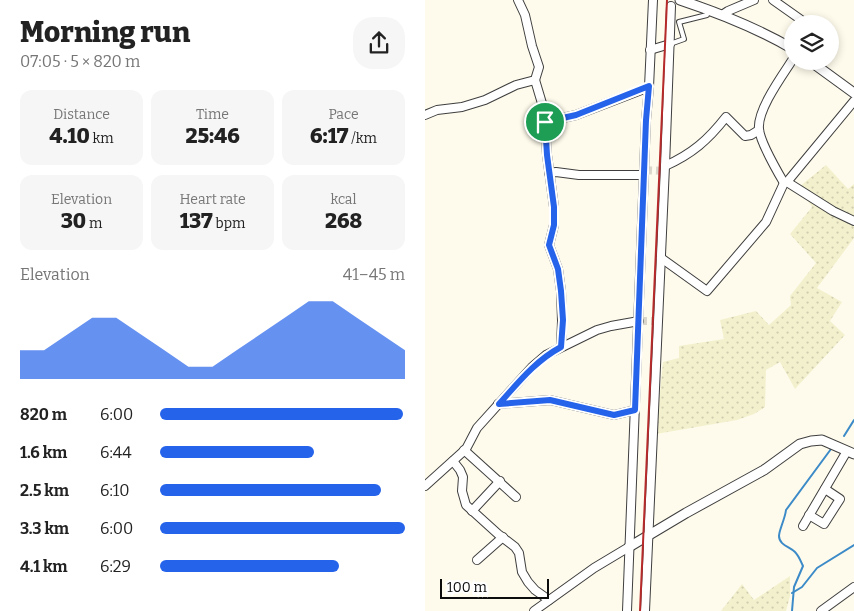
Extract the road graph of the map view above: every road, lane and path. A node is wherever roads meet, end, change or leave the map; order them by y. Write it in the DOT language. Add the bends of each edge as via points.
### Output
graph roads {
  1 [pos="519,0"];
  2 [pos="653,0"];
  3 [pos="680,0"];
  4 [pos="754,0"];
  5 [pos="773,0"];
  6 [pos="707,4"];
  7 [pos="671,6"];
  8 [pos="722,15"];
  9 [pos="794,15"];
  10 [pos="670,44"];
  11 [pos="784,44"];
  12 [pos="650,50"];
  13 [pos="786,70"];
  14 [pos="822,70"];
  15 [pos="535,80"];
  16 [pos="649,86"];
  17 [pos="854,93"];
  18 [pos="854,101"];
  19 [pos="425,115"];
  20 [pos="545,122"];
  21 [pos="759,130"];
  22 [pos="665,166"];
  23 [pos="549,173"];
  24 [pos="644,175"];
  25 [pos="785,182"];
  26 [pos="854,221"];
  27 [pos="661,258"];
  28 [pos="639,321"];
  29 [pos="561,347"];
  30 [pos="499,404"];
  31 [pos="635,410"];
  32 [pos="464,450"];
  33 [pos="850,452"];
  34 [pos="453,461"];
  35 [pos="500,481"];
  36 [pos="425,486"];
  37 [pos="825,489"];
  38 [pos="516,496"];
  39 [pos="472,511"];
  40 [pos="809,514"];
  41 [pos="803,526"];
  42 [pos="649,536"];
  43 [pos="503,537"];
  44 [pos="629,547"];
  45 [pos="477,560"];
  46 [pos="854,588"];
  47 [pos="549,600"];
  48 [pos="534,611"];
  49 [pos="627,611"];
  50 [pos="645,611"];
  51 [pos="821,611"];
  1 -- 15 [label="street" via="539,67"];
  2 -- 12 [label="street"];
  3 -- 6 [label="street"];
  4 -- 8 [label="street"];
  5 -- 9 [label="street"];
  6 -- 8 [label="street"];
  6 -- 10 [label="lane" via="707,15 679,22 684,39"];
  7 -- 10 [label="street"];
  8 -- 11 [label="street"];
  10 -- 12 [label="street"];
  10 -- 22 [label="street"];
  12 -- 16 [label="street"];
  13 -- 21 [label="street" via="762,113"];
  14 -- 17 [label="street"];
  15 -- 19 [label="street" via="462,107"];
  15 -- 20 [label="street"];
  16 -- 20 [label="street" via="576,115"];
  16 -- 24 [label="street"];
  18 -- 25 [label="street"];
  20 -- 23 [label="street"];
  21 -- 22 [label="street" via="745,136 726,117 694,152"];
  21 -- 25 [label="street" via="770,158"];
  22 -- 27 [label="street"];
  23 -- 24 [label="street"];
  23 -- 29 [label="street" via="554,207 549,245 558,269 561,291"];
  24 -- 28 [label="street"];
  25 -- 26 [label="street"];
  25 -- 27 [label="street" via="766,222 707,291"];
  27 -- 42 [label="street"];
  28 -- 29 [label="street" via="597,330"];
  28 -- 31 [label="street"];
  29 -- 30 [label="street" via="546,355"];
  30 -- 31 [label="street" via="550,400 614,415"];
  30 -- 32 [label="street" via="477,428"];
  31 -- 44 [label="street"];
  32 -- 34 [label="street"];
  32 -- 35 [label="street"];
  33 -- 37 [label="street"];
  33 -- 42 [label="street" via="822,440 801,444 764,470"];
  34 -- 36 [label="street"];
  34 -- 39 [label="street" via="463,477 463,498"];
  35 -- 38 [label="street"];
  35 -- 39 [label="street"];
  37 -- 40 [label="street"];
  37 -- 40 [label="street" via="840,499 824,524"];
  39 -- 43 [label="street"];
  40 -- 41 [label="street"];
  42 -- 44 [label="street"];
  42 -- 50 [label="street"];
  43 -- 45 [label="street"];
  43 -- 47 [label="street" via="519,553 527,582"];
  44 -- 47 [label="street"];
  44 -- 49 [label="street"];
  46 -- 51 [label="street"];
  47 -- 48 [label="street"];
}
